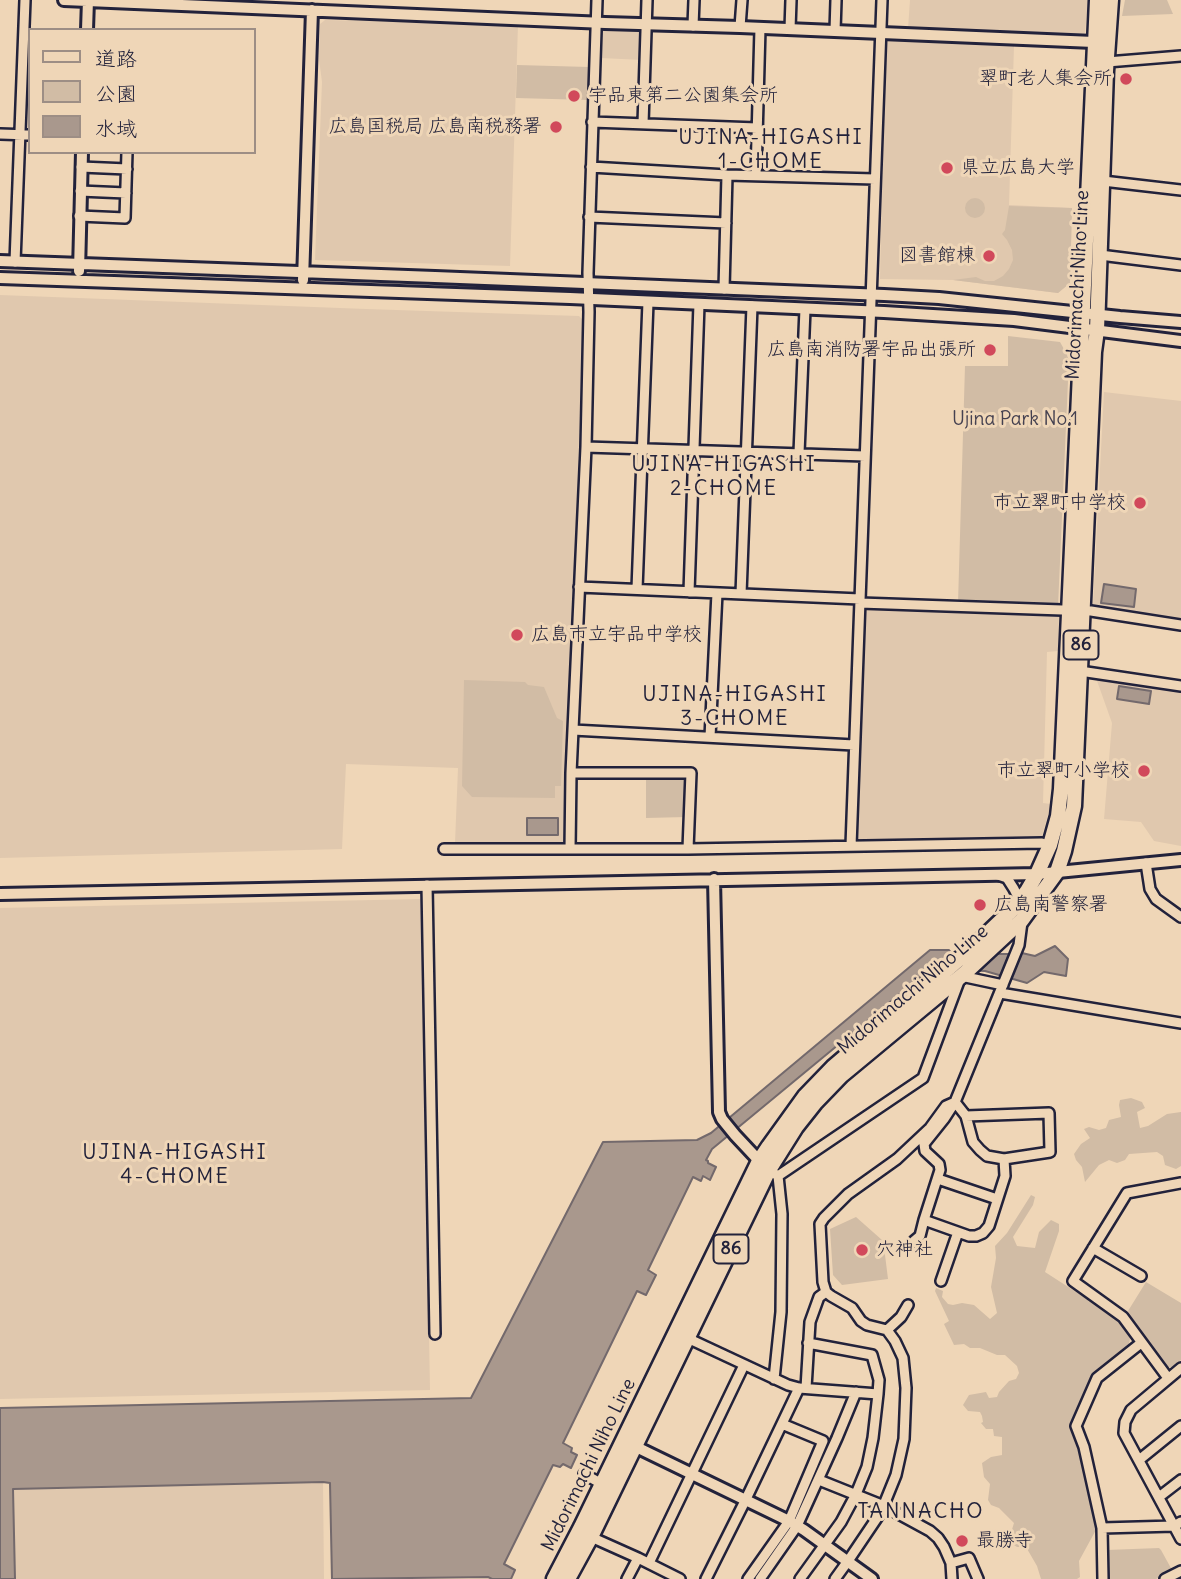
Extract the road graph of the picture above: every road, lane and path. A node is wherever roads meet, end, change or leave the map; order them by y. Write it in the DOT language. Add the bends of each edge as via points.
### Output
graph roads {
  1 [pos="24,0"];
  2 [pos="64,0"];
  3 [pos="88,0"];
  4 [pos="597,0"];
  5 [pos="647,0"];
  6 [pos="694,0"];
  7 [pos="741,0"];
  8 [pos="791,0"];
  9 [pos="836,0"];
  10 [pos="882,0"];
  11 [pos="1097,0"];
  12 [pos="1111,0"];
  13 [pos="174,2"];
  14 [pos="248,4"];
  15 [pos="312,5"];
  16 [pos="596,23"];
  17 [pos="646,24"];
  18 [pos="693,26"];
  19 [pos="740,27"];
  20 [pos="87,28"];
  21 [pos="760,28"];
  22 [pos="789,29"];
  23 [pos="835,32"];
  24 [pos="881,34"];
  25 [pos="1094,42"];
  26 [pos="1181,56"];
  27 [pos="1107,62"];
  28 [pos="592,122"];
  29 [pos="643,124"];
  30 [pos="757,128"];
  31 [pos="0,134"];
  32 [pos="25,135"];
  33 [pos="82,154"];
  34 [pos="128,154"];
  35 [pos="81,167"];
  36 [pos="591,167"];
  37 [pos="127,169"];
  38 [pos="727,175"];
  39 [pos="755,176"];
  40 [pos="875,179"];
  41 [pos="1103,181"];
  42 [pos="1181,190"];
  43 [pos="80,191"];
  44 [pos="126,193"];
  45 [pos="79,216"];
  46 [pos="589,217"];
  47 [pos="726,223"];
  48 [pos="1100,255"];
  49 [pos="0,261"];
  50 [pos="15,262"];
  51 [pos="78,265"];
  52 [pos="1181,265"];
  53 [pos="304,273"];
  54 [pos="0,278"];
  55 [pos="79,281"];
  56 [pos="588,283"];
  57 [pos="303,289"];
  58 [pos="724,289"];
  59 [pos="870,295"];
  60 [pos="588,299"];
  61 [pos="648,302"];
  62 [pos="699,304"];
  63 [pos="752,306"];
  64 [pos="805,309"];
  65 [pos="871,312"];
  66 [pos="1090,314"];
  67 [pos="1181,322"];
  68 [pos="1081,329"];
  69 [pos="1097,330"];
  70 [pos="1181,341"];
  71 [pos="586,447"];
  72 [pos="642,447"];
  73 [pos="694,449"];
  74 [pos="746,451"];
  75 [pos="799,453"];
  76 [pos="865,456"];
  77 [pos="579,587"];
  78 [pos="637,589"];
  79 [pos="689,592"];
  80 [pos="717,593"];
  81 [pos="741,594"];
  82 [pos="860,601"];
  83 [pos="1076,610"];
  84 [pos="1181,625"];
  85 [pos="1080,671"];
  86 [pos="1181,685"];
  87 [pos="573,730"];
  88 [pos="710,737"];
  89 [pos="854,745"];
  90 [pos="571,773"];
  91 [pos="1050,845"];
  92 [pos="851,846"];
  93 [pos="444,849"];
  94 [pos="570,849"];
  95 [pos="688,849"];
  96 [pos="1181,860"];
  97 [pos="1146,863"];
  98 [pos="1057,872"];
  99 [pos="1037,874"];
  100 [pos="996,875"];
  101 [pos="714,879"];
  102 [pos="427,885"];
  103 [pos="0,894"];
  104 [pos="1018,914"];
  105 [pos="1181,918"];
  106 [pos="963,975"];
  107 [pos="1002,986"];
  108 [pos="1181,1022"];
  109 [pos="955,1102"];
  110 [pos="966,1116"];
  111 [pos="1004,1159"];
  112 [pos="769,1169"];
  113 [pos="938,1179"];
  114 [pos="1181,1183"];
  115 [pos="997,1199"];
  116 [pos="925,1220"];
  117 [pos="958,1232"];
  118 [pos="914,1241"];
  119 [pos="1093,1248"];
  120 [pos="1142,1276"];
  121 [pos="941,1281"];
  122 [pos="826,1292"];
  123 [pos="908,1306"];
  124 [pos="887,1330"];
  125 [pos="435,1334"];
  126 [pos="681,1335"];
  127 [pos="808,1343"];
  128 [pos="1141,1343"];
  129 [pos="744,1365"];
  130 [pos="1181,1368"];
  131 [pos="1168,1378"];
  132 [pos="775,1379"];
  133 [pos="803,1388"];
  134 [pos="856,1392"];
  135 [pos="878,1394"];
  136 [pos="782,1424"];
  137 [pos="1181,1426"];
  138 [pos="629,1443"];
  139 [pos="1139,1460"];
  140 [pos="584,1474"];
  141 [pos="692,1474"];
  142 [pos="819,1480"];
  143 [pos="1181,1480"];
  144 [pos="602,1484"];
  145 [pos="856,1494"];
  146 [pos="1159,1497"];
  147 [pos="747,1499"];
  148 [pos="884,1506"];
  149 [pos="793,1523"];
  150 [pos="1177,1524"];
  151 [pos="1102,1528"];
  152 [pos="591,1537"];
  153 [pos="1181,1539"];
  154 [pos="826,1545"];
  155 [pos="638,1558"];
  156 [pos="848,1561"];
  157 [pos="649,1563"];
  158 [pos="951,1563"];
  159 [pos="1181,1571"];
  160 [pos="677,1578"];
  161 [pos="761,1578"];
  162 [pos="554,1579"];
  163 [pos="568,1579"];
  164 [pos="627,1579"];
  165 [pos="706,1579"];
  166 [pos="748,1579"];
  167 [pos="800,1579"];
  168 [pos="835,1579"];
  169 [pos="872,1579"];
  170 [pos="952,1579"];
  171 [pos="978,1579"];
  172 [pos="1103,1579"];
  173 [pos="1165,1579"];
  1 -- 32 [label="street"];
  2 -- 3 [label="street"];
  3 -- 13 [label="street"];
  3 -- 20 [label="street"];
  4 -- 16 [label="street"];
  5 -- 17 [label="street"];
  6 -- 18 [label="street"];
  7 -- 19 [label="street"];
  8 -- 22 [label="street"];
  9 -- 23 [label="street"];
  10 -- 24 [label="street"];
  11 -- 25 [label="main road, Midorimachi Niho Line / 86"];
  12 -- 27 [label="main road, Midorimachi Niho Line / 86"];
  13 -- 14 [label="street"];
  14 -- 15 [label="street"];
  15 -- 16 [label="street"];
  15 -- 53 [label="street"];
  16 -- 17 [label="street"];
  16 -- 28 [label="street"];
  17 -- 18 [label="street"];
  17 -- 29 [label="street"];
  18 -- 19 [label="street"];
  19 -- 21 [label="street"];
  21 -- 22 [label="street"];
  21 -- 30 [label="street"];
  22 -- 23 [label="street"];
  23 -- 24 [label="street"];
  24 -- 25 [label="street"];
  24 -- 40 [label="street"];
  25 -- 27 [label="street"];
  25 -- 66 [label="main road, Midorimachi Niho Line / 86"];
  26 -- 27 [label="street"];
  27 -- 41 [label="main road, Midorimachi Niho Line / 86"];
  28 -- 29 [label="street"];
  28 -- 36 [label="street"];
  29 -- 30 [label="street"];
  30 -- 39 [label="street"];
  31 -- 32 [label="street"];
  32 -- 50 [label="street"];
  33 -- 35 [label="street"];
  34 -- 37 [label="street"];
  35 -- 37 [label="street"];
  35 -- 43 [label="street"];
  36 -- 38 [label="street"];
  36 -- 46 [label="street"];
  37 -- 44 [label="street"];
  38 -- 39 [label="street"];
  38 -- 47 [label="street"];
  39 -- 40 [label="street"];
  40 -- 59 [label="street"];
  41 -- 42 [label="street"];
  41 -- 48 [label="main road, Midorimachi Niho Line / 86"];
  43 -- 44 [label="street"];
  43 -- 45 [label="street"];
  44 -- 45 [label="street" via="124,218"];
  45 -- 51 [label="street"];
  46 -- 47 [label="street"];
  46 -- 56 [label="street"];
  47 -- 58 [label="street"];
  48 -- 52 [label="street"];
  48 -- 66 [label="main road, Midorimachi Niho Line / 86"];
  49 -- 50 [label="street"];
  50 -- 51 [label="street"];
  51 -- 53 [label="street"];
  51 -- 55 [label="street"];
  53 -- 56 [label="street"];
  53 -- 57 [label="street"];
  54 -- 55 [label="street"];
  55 -- 57 [label="street"];
  56 -- 58 [label="street"];
  56 -- 60 [label="street"];
  57 -- 60 [label="street"];
  58 -- 59 [label="street"];
  59 -- 65 [label="street"];
  59 -- 66 [label="street"];
  60 -- 61 [label="street"];
  60 -- 71 [label="street"];
  61 -- 62 [label="street"];
  61 -- 72 [label="street"];
  62 -- 63 [label="street"];
  62 -- 73 [label="street"];
  63 -- 64 [label="street"];
  63 -- 74 [label="street"];
  64 -- 65 [label="street"];
  64 -- 75 [label="street"];
  65 -- 68 [label="street" via="1014,320"];
  65 -- 76 [label="street"];
  66 -- 67 [label="street"];
  66 -- 68 [label="main road, Midorimachi Niho Line / 86"];
  66 -- 69 [label="main road, Midorimachi Niho Line / 86"];
  68 -- 69 [label="street"];
  68 -- 83 [label="main road, Midorimachi Niho Line / 86"];
  69 -- 70 [label="street"];
  69 -- 83 [label="main road, Midorimachi Niho Line / 86"];
  71 -- 72 [label="street"];
  71 -- 77 [label="street"];
  72 -- 73 [label="street"];
  72 -- 78 [label="street"];
  73 -- 74 [label="street"];
  73 -- 79 [label="street"];
  74 -- 75 [label="street"];
  74 -- 81 [label="street"];
  75 -- 76 [label="street"];
  76 -- 82 [label="street"];
  77 -- 78 [label="street"];
  77 -- 87 [label="street"];
  78 -- 79 [label="street"];
  79 -- 80 [label="street"];
  80 -- 81 [label="street"];
  80 -- 88 [label="street"];
  81 -- 82 [label="street"];
  82 -- 83 [label="street"];
  82 -- 89 [label="street"];
  83 -- 84 [label="street"];
  83 -- 85 [label="main road, Midorimachi Niho Line / 86"];
  83 -- 91 [label="main road, Midorimachi Niho Line / 86" via="1061,789"];
  85 -- 86 [label="street"];
  85 -- 98 [label="main road, Midorimachi Niho Line / 86" via="1074,806"];
  87 -- 88 [label="street"];
  87 -- 90 [label="street"];
  88 -- 89 [label="street"];
  89 -- 92 [label="street"];
  90 -- 94 [label="street"];
  90 -- 95 [label="street" via="691,773"];
  91 -- 92 [label="street"];
  91 -- 99 [label="main road, Midorimachi Niho Line / 86"];
  92 -- 95 [label="street"];
  93 -- 94 [label="street"];
  94 -- 95 [label="street"];
  96 -- 97 [label="street"];
  97 -- 98 [label="street"];
  97 -- 105 [label="street" via="1156,899"];
  98 -- 99 [label="street"];
  98 -- 104 [label="main road, Midorimachi Niho Line / 86"];
  99 -- 100 [label="street"];
  99 -- 104 [label="main road, Midorimachi Niho Line / 86"];
  100 -- 101 [label="street"];
  100 -- 104 [label="street" via="1007,878 1015,890"];
  101 -- 102 [label="street"];
  101 -- 112 [label="street" via="719,1112"];
  102 -- 103 [label="street"];
  102 -- 125 [label="street"];
  104 -- 106 [label="main road, Midorimachi Niho Line / 86" via="991,950"];
  104 -- 107 [label="street" via="1018,949"];
  104 -- 112 [label="main road, Midorimachi Niho Line / 86" via="832,1067 805,1096"];
  106 -- 107 [label="street"];
  106 -- 112 [label="main road, Midorimachi Niho Line / 86" via="842,1075 796,1127"];
  106 -- 112 [label="street" via="923,1079"];
  107 -- 108 [label="street"];
  107 -- 109 [label="street"];
  109 -- 110 [label="street"];
  109 -- 113 [label="street" via="924,1144 939,1164"];
  109 -- 122 [label="street" via="824,1218 819,1230"];
  110 -- 111 [label="street" via="979,1150"];
  110 -- 111 [label="street" via="1049,1113 1050,1152"];
  111 -- 115 [label="street"];
  112 -- 126 [label="main road, Midorimachi Niho Line / 86"];
  112 -- 132 [label="street" via="782,1214"];
  113 -- 115 [label="street"];
  113 -- 116 [label="street"];
  114 -- 119 [label="street" via="1127,1193"];
  115 -- 117 [label="street" via="983,1233 969,1236"];
  116 -- 117 [label="street"];
  116 -- 118 [label="street"];
  117 -- 121 [label="street"];
  119 -- 120 [label="street"];
  119 -- 128 [label="street" via="1073,1281 1123,1317"];
  122 -- 124 [label="street" via="852,1308 867,1325"];
  122 -- 127 [label="street" via="819,1297 810,1322"];
  123 -- 124 [label="street"];
  124 -- 148 [label="street" via="903,1358 906,1388 904,1439"];
  126 -- 129 [label="street"];
  126 -- 138 [label="main road, Midorimachi Niho Line / 86"];
  127 -- 133 [label="street"];
  127 -- 135 [label="street" via="872,1355"];
  128 -- 131 [label="street"];
  128 -- 151 [label="street" via="1097,1378 1076,1426"];
  129 -- 132 [label="street"];
  129 -- 141 [label="street"];
  130 -- 131 [label="street"];
  131 -- 139 [label="street" via="1131,1410 1125,1422 1124,1433"];
  132 -- 133 [label="street"];
  133 -- 134 [label="street"];
  133 -- 136 [label="street"];
  134 -- 135 [label="street"];
  134 -- 142 [label="street"];
  135 -- 145 [label="street" via="869,1457"];
  136 -- 147 [label="street"];
  136 -- 149 [label="street" via="823,1441"];
  137 -- 139 [label="street"];
  138 -- 141 [label="street"];
  138 -- 144 [label="main road, Midorimachi Niho Line / 86"];
  138 -- 152 [label="main road, Midorimachi Niho Line / 86"];
  139 -- 146 [label="street"];
  140 -- 144 [label="street"];
  141 -- 147 [label="street"];
  141 -- 157 [label="street"];
  142 -- 145 [label="street"];
  142 -- 149 [label="street"];
  143 -- 146 [label="street"];
  144 -- 162 [label="main road, Midorimachi Niho Line / 86"];
  145 -- 148 [label="street"];
  145 -- 154 [label="street"];
  146 -- 150 [label="street"];
  147 -- 149 [label="street"];
  147 -- 165 [label="street"];
  148 -- 156 [label="street"];
  148 -- 158 [label="street" via="930,1531"];
  149 -- 154 [label="street"];
  149 -- 161 [label="street"];
  149 -- 166 [label="street"];
  150 -- 151 [label="street"];
  150 -- 153 [label="street"];
  151 -- 172 [label="street"];
  152 -- 155 [label="street"];
  152 -- 163 [label="main road, Midorimachi Niho Line / 86"];
  154 -- 156 [label="street"];
  154 -- 167 [label="street"];
  155 -- 157 [label="street"];
  155 -- 164 [label="street"];
  156 -- 168 [label="street"];
  156 -- 169 [label="street"];
  157 -- 160 [label="street"];
  158 -- 170 [label="street"];
  158 -- 171 [label="street" via="969,1558"];
  159 -- 173 [label="street"];
}
